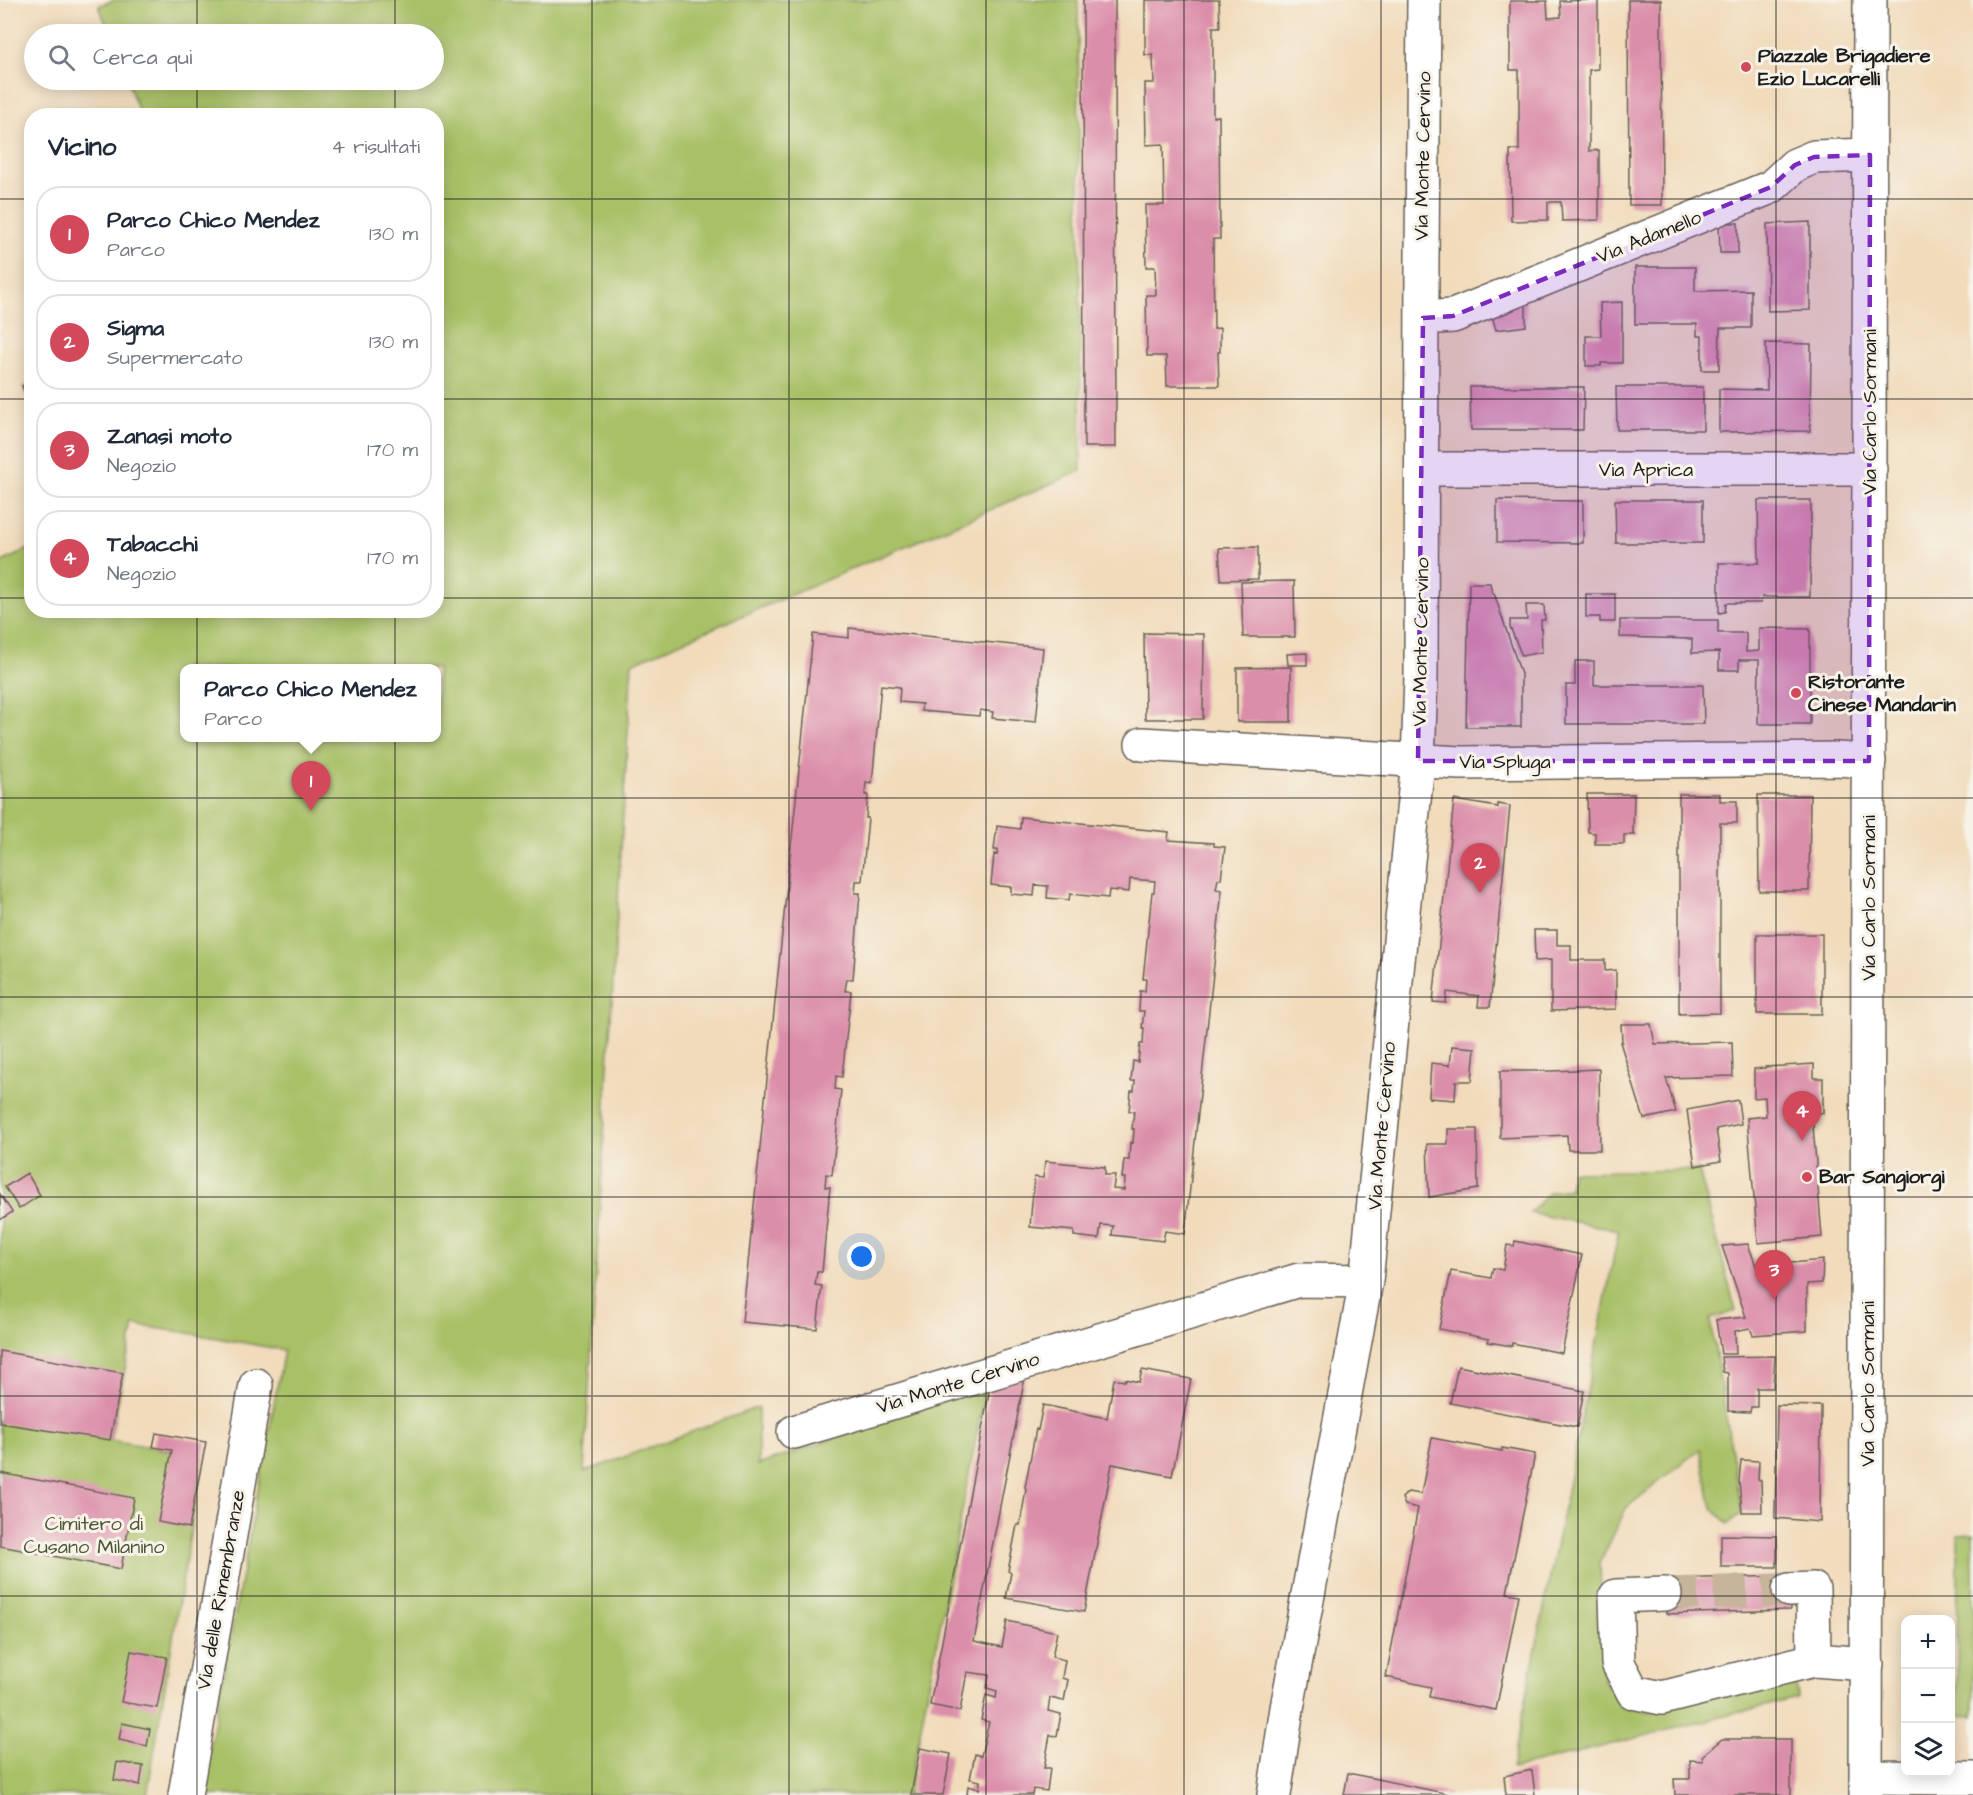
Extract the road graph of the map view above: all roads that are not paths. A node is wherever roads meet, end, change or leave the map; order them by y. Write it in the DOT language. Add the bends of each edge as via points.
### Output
graph roads {
  1 [pos="1424,0"];
  2 [pos="1870,0"];
  3 [pos="1870,155"];
  4 [pos="1423,318"];
  5 [pos="1423,469"];
  6 [pos="1869,469"];
  7 [pos="1142,744"];
  8 [pos="1418,761"];
  9 [pos="1869,761"];
  10 [pos="1366,1281"];
  11 [pos="256,1385"];
  12 [pos="794,1432"];
  13 [pos="1789,1590"];
  14 [pos="1665,1594"];
  15 [pos="1815,1660"];
  16 [pos="1866,1664"];
  17 [pos="1973,1778"];
  18 [pos="1866,1786"];
  19 [pos="185,1795"];
  20 [pos="1274,1795"];
  1 -- 4 [label="street, Via Monte Cervino"];
  2 -- 3 [label="street, Via Carlo Sormani"];
  3 -- 4 [label="street, Via Adamello" via="1814,157 1795,165 1771,187 1453,316"];
  3 -- 6 [label="street, Via Carlo Sormani"];
  4 -- 5 [label="street, Via Monte Cervino"];
  5 -- 6 [label="street, Via Aprica"];
  5 -- 8 [label="street, Via Monte Cervino"];
  6 -- 9 [label="street, Via Carlo Sormani"];
  7 -- 8 [label="street, Via Spluga"];
  8 -- 9 [label="street, Via Spluga"];
  8 -- 10 [label="street, Via Monte Cervino"];
  9 -- 16 [label="street, Via Carlo Sormani"];
  10 -- 12 [label="street, Via Monte Cervino" via="1299,1280"];
  10 -- 20 [label="street, Via Monte Cervino"];
  11 -- 19 [label="street, Via delle Rimembranze"];
  13 -- 15 [label="street" via="1813,1589"];
  14 -- 15 [label="street" via="1616,1596 1618,1663 1633,1692 1662,1698"];
  15 -- 16 [label="street"];
  16 -- 18 [label="street, Via Carlo Sormani"];
  17 -- 18 [label="street"];
}
